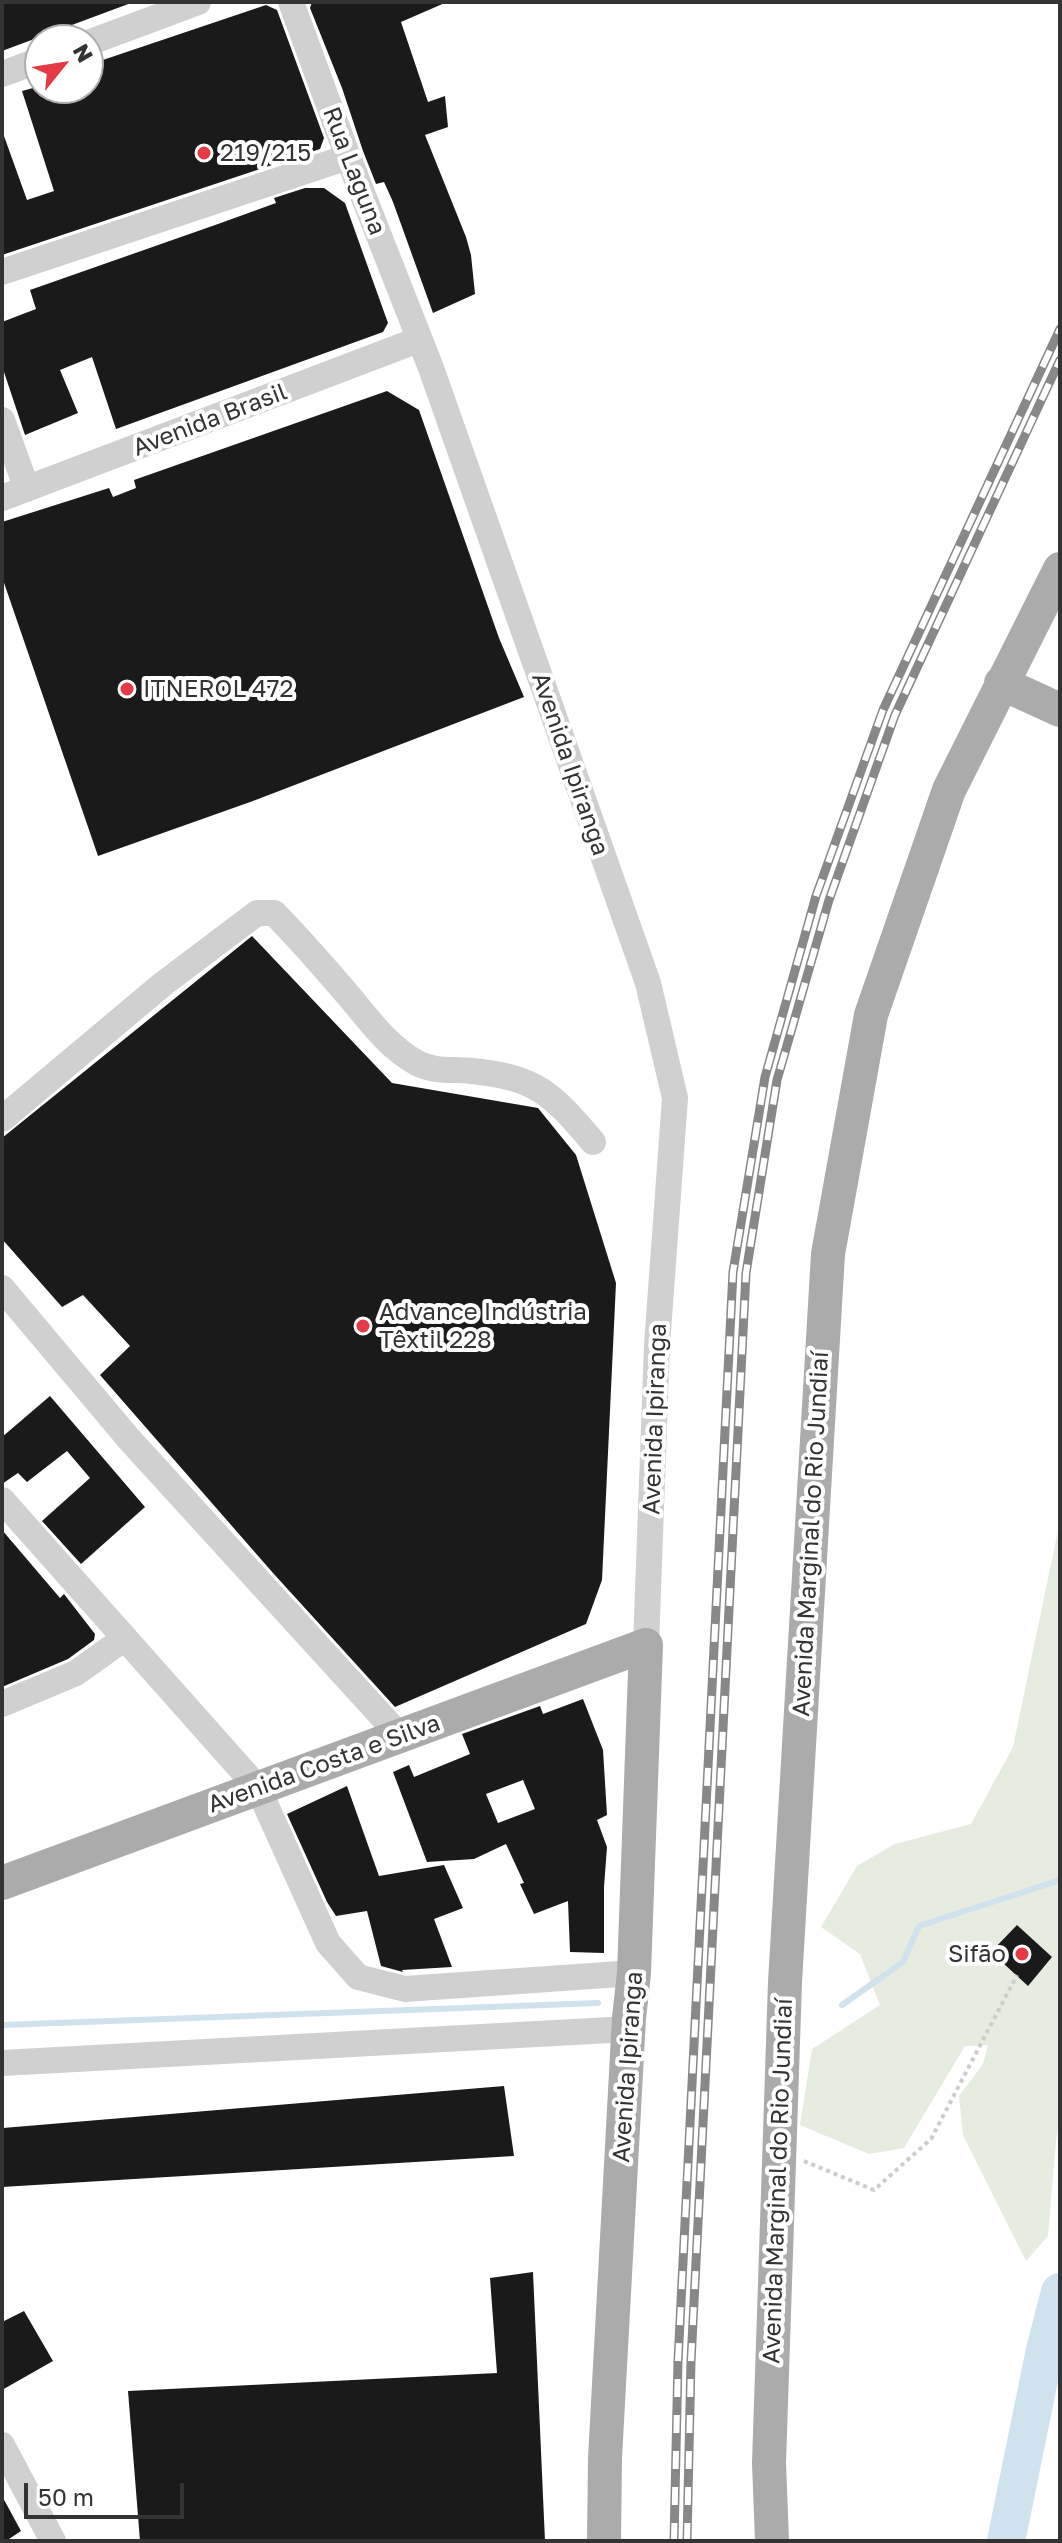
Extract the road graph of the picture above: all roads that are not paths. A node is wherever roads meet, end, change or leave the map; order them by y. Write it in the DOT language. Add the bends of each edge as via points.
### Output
graph roads {
  1 [pos="198,2"];
  2 [pos="291,2"];
  3 [pos="104,37"];
  4 [pos="24,66"];
  5 [pos="2,74"];
  6 [pos="348,157"];
  7 [pos="2,272"];
  8 [pos="418,340"];
  9 [pos="2,420"];
  10 [pos="27,489"];
  11 [pos="2,498"];
  12 [pos="1060,569"];
  13 [pos="1001,683"];
  14 [pos="1060,710"];
  15 [pos="2,1119"];
  16 [pos="593,1142"];
  17 [pos="2,1288"];
  18 [pos="2,1500"];
  19 [pos="125,1638"];
  20 [pos="646,1645"];
  21 [pos="2,1704"];
  22 [pos="400,1736"];
  23 [pos="258,1788"];
  24 [pos="2,1883"];
  25 [pos="633,1978"];
  26 [pos="629,2024"];
  27 [pos="2,2063"];
  28 [pos="2,2445"];
  29 [pos="53,2541"];
  30 [pos="604,2541"];
  31 [pos="772,2541"];
  1 -- 3 [label="street"];
  2 -- 6 [label="street, Rua Laguna"];
  4 -- 5 [label="street"];
  6 -- 7 [label="street"];
  6 -- 8 [label="street, Rua Laguna"];
  8 -- 10 [label="street, Avenida Brasil"];
  8 -- 20 [label="street, Avenida Ipiranga" via="648,983 675,1098 657,1345"];
  9 -- 10 [label="street"];
  10 -- 11 [label="street, Avenida Brasil"];
  12 -- 13 [label="main road, Avenida Marginal do Rio Jundiaí"];
  13 -- 14 [label="main road"];
  13 -- 31 [label="main road, Avenida Marginal do Rio Jundiaí" via="949,790 871,1015 828,1254 786,1966 769,2463"];
  15 -- 16 [label="street" via="174,975 257,913 274,913 388,1042 418,1064 526,1081 546,1091"];
  17 -- 22 [label="street" via="129,1439"];
  18 -- 19 [label="street"];
  19 -- 21 [label="street" via="76,1673"];
  19 -- 23 [label="street"];
  20 -- 22 [label="main road, Avenida Costa e Silva"];
  20 -- 25 [label="main road, Avenida Ipiranga"];
  22 -- 23 [label="main road, Avenida Costa e Silva"];
  23 -- 24 [label="main road, Avenida Costa e Silva"];
  23 -- 25 [label="street" via="328,1943 358,1977 405,1989"];
  25 -- 26 [label="main road, Avenida Ipiranga"];
  26 -- 27 [label="street"];
  26 -- 30 [label="main road, Avenida Ipiranga"];
  28 -- 29 [label="street"];
}
